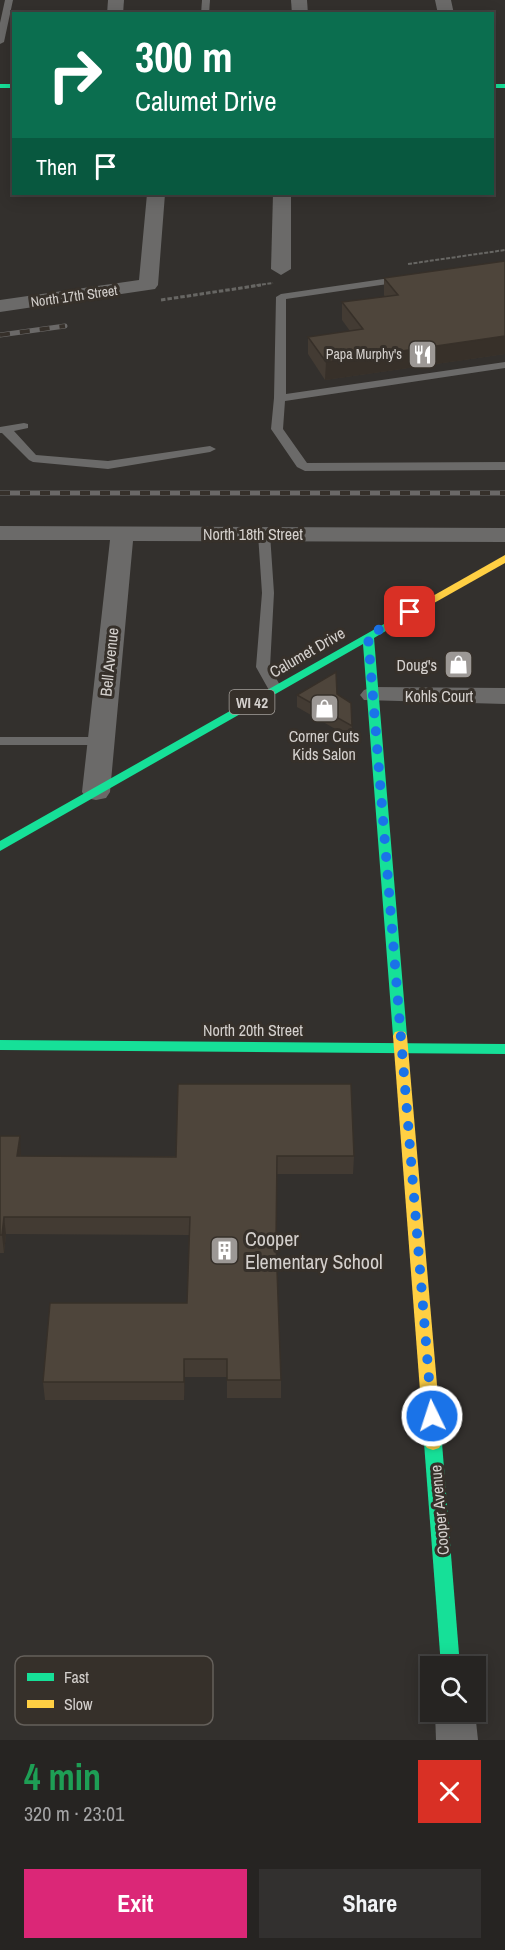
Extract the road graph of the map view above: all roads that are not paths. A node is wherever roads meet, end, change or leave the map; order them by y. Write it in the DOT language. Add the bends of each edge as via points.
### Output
graph roads {
  1 [pos="9,0"];
  2 [pos="0,42"];
  3 [pos="156,195"];
  4 [pos="282,195"];
  5 [pos="278,276"];
  6 [pos="411,278"];
  7 [pos="0,306"];
  8 [pos="505,365"];
  9 [pos="280,398"];
  10 [pos="24,426"];
  11 [pos="3,430"];
  12 [pos="210,449"];
  13 [pos="505,466"];
  14 [pos="0,533"];
  15 [pos="122,534"];
  16 [pos="264,534"];
  17 [pos="505,535"];
  18 [pos="505,558"];
  19 [pos="368,636"];
  20 [pos="275,689"];
  21 [pos="374,695"];
  22 [pos="505,696"];
  23 [pos="0,741"];
  24 [pos="101,741"];
  25 [pos="96,792"];
  26 [pos="0,847"];
  27 [pos="0,1046"];
  28 [pos="402,1048"];
  29 [pos="505,1049"];
  30 [pos="450,1656"];
  31 [pos="456,1722"];
  32 [pos="457,1740"];
  1 -- 2 [label="lane"];
  3 -- 7 [label="street, North 17th Street" via="151,293"];
  4 -- 5 [label="street"];
  6 -- 9 [label="lane" via="281,297"];
  8 -- 9 [label="lane"];
  9 -- 13 [label="lane" via="278,429 305,467"];
  10 -- 11 [label="lane"];
  11 -- 12 [label="lane" via="33,458 108,465"];
  14 -- 15 [label="street, North 18th Street"];
  15 -- 16 [label="street, North 18th Street"];
  15 -- 24 [label="street, Bell Avenue"];
  16 -- 17 [label="street, North 18th Street"];
  16 -- 20 [label="lane" via="268,593 263,667"];
  18 -- 19 [label="street, Calumet Drive / WI 42"];
  19 -- 20 [label="street, Calumet Drive / WI 42"];
  19 -- 21 [label="street, Cooper Avenue"];
  20 -- 25 [label="street, Calumet Drive / WI 42"];
  21 -- 22 [label="street, Kohls Court"];
  21 -- 28 [label="street, Cooper Avenue"];
  23 -- 24 [label="lane"];
  24 -- 25 [label="street, Bell Avenue"];
  25 -- 26 [label="street, Calumet Drive / WI 42"];
  27 -- 28 [label="street, North 20th Street"];
  28 -- 29 [label="street, North 20th Street"];
  28 -- 30 [label="street, Cooper Avenue"];
  31 -- 32 [label="street"];
}
